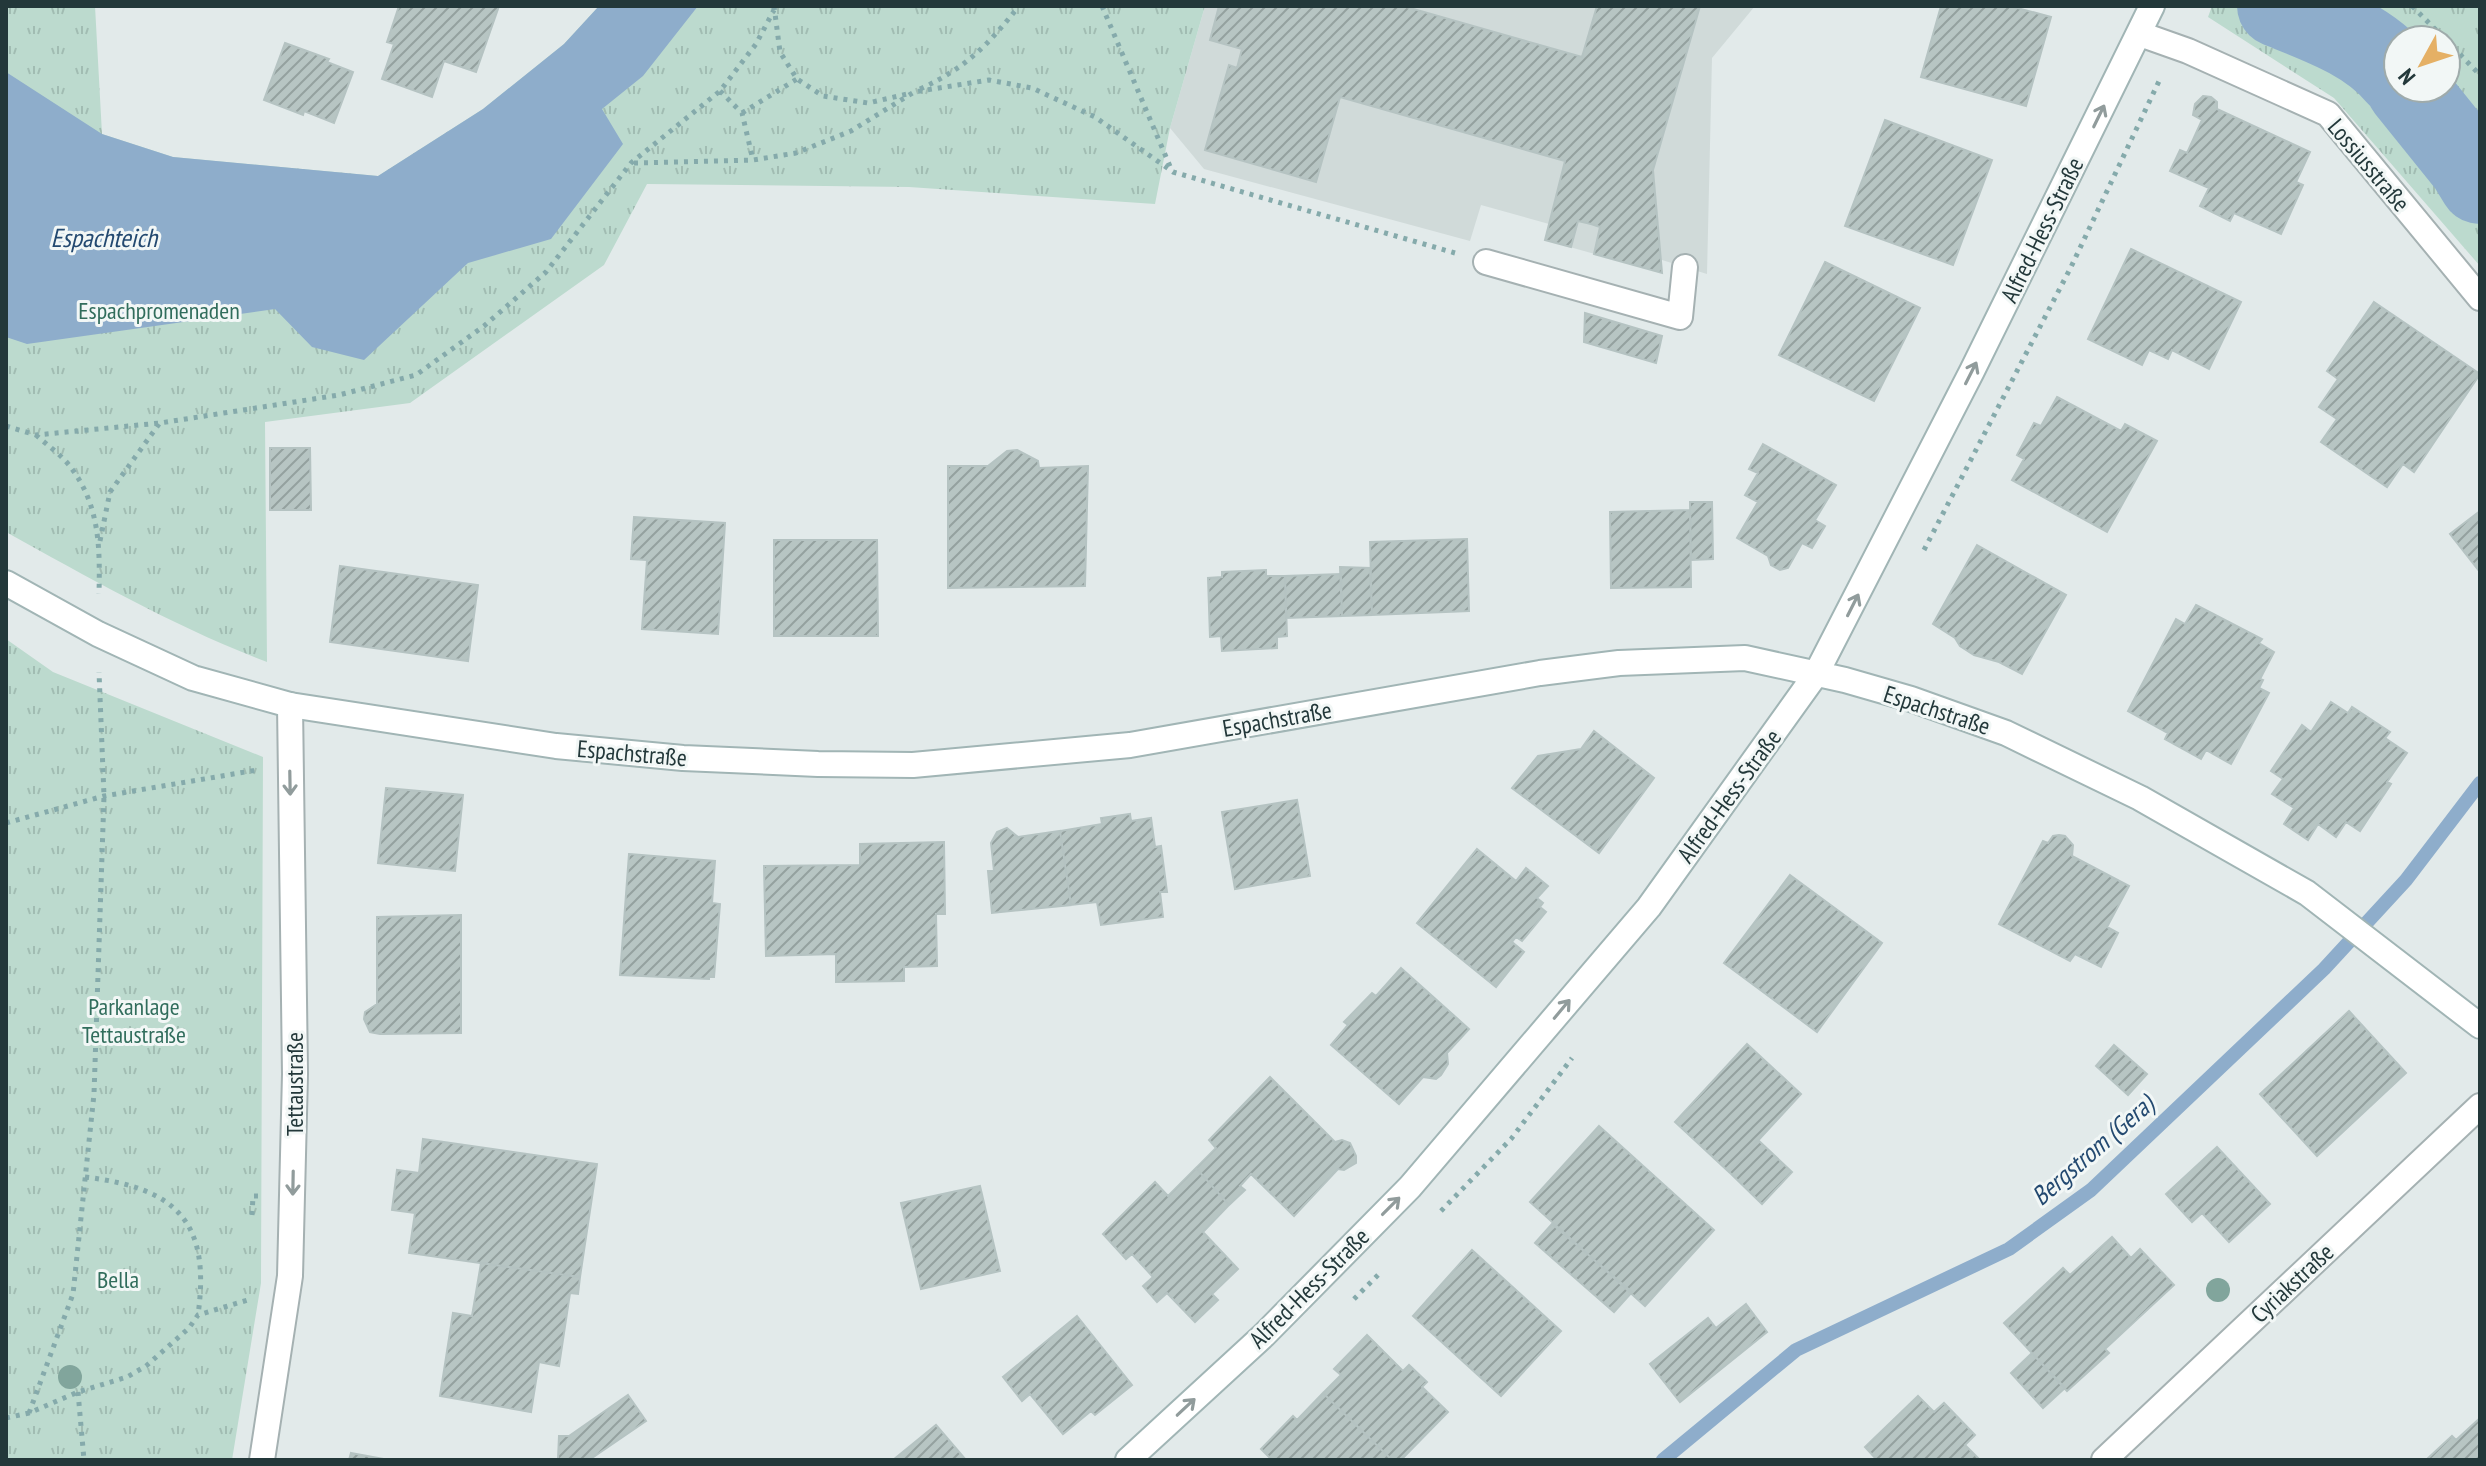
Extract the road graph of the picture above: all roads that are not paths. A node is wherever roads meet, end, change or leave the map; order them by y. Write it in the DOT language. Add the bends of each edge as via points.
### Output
graph roads {
  1 [pos="2146,19"];
  2 [pos="1486,262"];
  3 [pos="1685,267"];
  4 [pos="2480,298"];
  5 [pos="6,583"];
  6 [pos="1816,674"];
  7 [pos="290,705"];
  8 [pos="2480,1026"];
  9 [pos="2480,1106"];
  10 [pos="262,1460"];
  11 [pos="1128,1460"];
  12 [pos="2104,1460"];
  1 -- 4 [label="street, Lossiusstraße" via="2188,51 2328,114"];
  6 -- 1 [label="street, Alfred-Hess-Straße, one-way"];
  2 -- 3 [label="street" via="1680,317"];
  5 -- 7 [label="street, Espachstraße" via="193,678"];
  6 -- 7 [label="street, Espachstraße" via="1745,658 1619,663 1130,745 913,765 698,759 570,747"];
  6 -- 8 [label="street, Espachstraße" via="1911,699 2006,733 2140,798 2307,893"];
  11 -- 6 [label="street, Alfred-Hess-Straße, one-way" via="1264,1335 1410,1187 1649,907"];
  7 -- 10 [label="street, Tettaustraße, one-way" via="295,1074 290,1276"];
  9 -- 12 [label="street, Cyriakstraße"];
}
